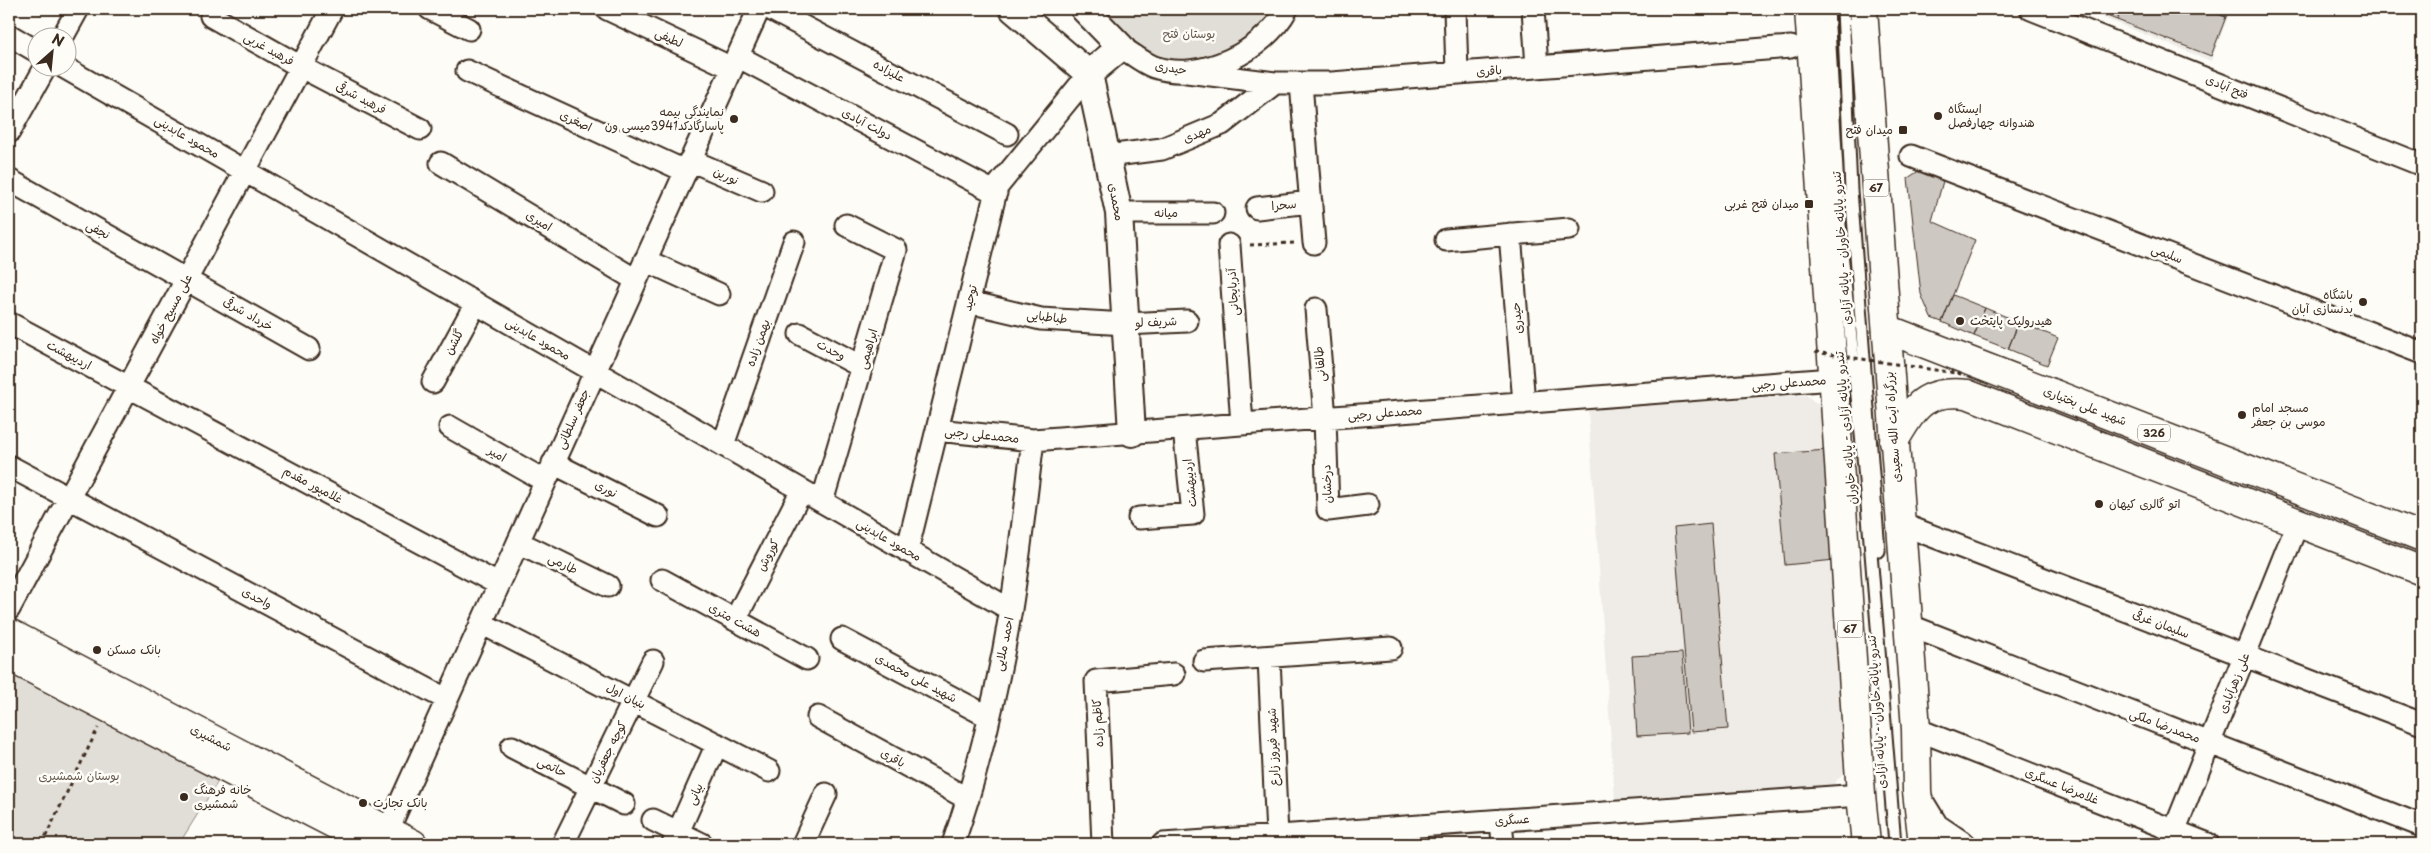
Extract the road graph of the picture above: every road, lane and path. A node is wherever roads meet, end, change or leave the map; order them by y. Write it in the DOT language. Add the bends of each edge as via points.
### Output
graph roads {
  1 [pos="78,9"];
  2 [pos="332,9"];
  3 [pos="430,9"];
  4 [pos="607,9"];
  5 [pos="759,9"];
  6 [pos="770,9"];
  7 [pos="1014,9"];
  8 [pos="1084,9"];
  9 [pos="1287,9"];
  10 [pos="1455,9"];
  11 [pos="1533,9"];
  12 [pos="1809,9"];
  13 [pos="1828,9"];
  14 [pos="1843,9"];
  15 [pos="1863,9"];
  16 [pos="2031,9"];
  17 [pos="211,16"];
  18 [pos="68,28"];
  19 [pos="469,29"];
  20 [pos="9,35"];
  21 [pos="28,46"];
  22 [pos="1121,47"];
  23 [pos="1792,47"];
  24 [pos="735,62"];
  25 [pos="301,67"];
  26 [pos="1537,67"];
  27 [pos="467,71"];
  28 [pos="1188,72"];
  29 [pos="1457,73"];
  30 [pos="1089,74"];
  31 [pos="78,75"];
  32 [pos="39,78"];
  33 [pos="1275,83"];
  34 [pos="1302,83"];
  35 [pos="420,130"];
  36 [pos="9,132"];
  37 [pos="1007,134"];
  38 [pos="1107,156"];
  39 [pos="1911,156"];
  40 [pos="442,163"];
  41 [pos="688,165"];
  42 [pos="2422,166"];
  43 [pos="245,170"];
  44 [pos="9,180"];
  45 [pos="762,191"];
  46 [pos="996,193"];
  47 [pos="1311,202"];
  48 [pos="1257,208"];
  49 [pos="1119,213"];
  50 [pos="1213,213"];
  51 [pos="846,225"];
  52 [pos="1569,229"];
  53 [pos="1510,234"];
  54 [pos="1446,240"];
  55 [pos="794,242"];
  56 [pos="1314,243"];
  57 [pos="1229,246"];
  58 [pos="645,260"];
  59 [pos="187,279"];
  60 [pos="636,280"];
  61 [pos="719,294"];
  62 [pos="969,302"];
  63 [pos="476,303"];
  64 [pos="1316,309"];
  65 [pos="1187,320"];
  66 [pos="9,323"];
  67 [pos="1126,324"];
  68 [pos="1887,329"];
  69 [pos="800,334"];
  70 [pos="309,349"];
  71 [pos="1815,352"];
  72 [pos="2422,353"];
  73 [pos="862,367"];
  74 [pos="595,371"];
  75 [pos="1962,374"];
  76 [pos="1833,379"];
  77 [pos="433,382"];
  78 [pos="128,387"];
  79 [pos="1524,403"];
  80 [pos="1324,418"];
  81 [pos="1242,424"];
  82 [pos="450,427"];
  83 [pos="1184,429"];
  84 [pos="937,430"];
  85 [pos="1132,433"];
  86 [pos="1033,440"];
  87 [pos="1894,442"];
  88 [pos="723,445"];
  89 [pos="9,466"];
  90 [pos="549,472"];
  91 [pos="802,490"];
  92 [pos="69,498"];
  93 [pos="822,502"];
  94 [pos="1368,505"];
  95 [pos="658,516"];
  96 [pos="1139,518"];
  97 [pos="2298,522"];
  98 [pos="1900,524"];
  99 [pos="2422,537"];
  100 [pos="518,542"];
  101 [pos="907,551"];
  102 [pos="2422,570"];
  103 [pos="662,580"];
  104 [pos="498,584"];
  105 [pos="608,586"];
  106 [pos="9,609"];
  107 [pos="1011,610"];
  108 [pos="735,620"];
  109 [pos="481,623"];
  110 [pos="1908,625"];
  111 [pos="9,633"];
  112 [pos="842,639"];
  113 [pos="1391,648"];
  114 [pos="2244,656"];
  115 [pos="9,657"];
  116 [pos="1269,658"];
  117 [pos="807,659"];
  118 [pos="653,661"];
  119 [pos="1204,661"];
  120 [pos="1174,674"];
  121 [pos="446,699"];
  122 [pos="634,700"];
  123 [pos="107,709"];
  124 [pos="818,716"];
  125 [pos="989,717"];
  126 [pos="2422,724"];
  127 [pos="1916,728"];
  128 [pos="2210,743"];
  129 [pos="716,744"];
  130 [pos="512,747"];
  131 [pos="769,771"];
  132 [pos="591,786"];
  133 [pos="1917,791"];
  134 [pos="826,794"];
  135 [pos="1861,795"];
  136 [pos="968,799"];
  137 [pos="624,804"];
  138 [pos="653,820"];
  139 [pos="1501,820"];
  140 [pos="2422,826"];
  141 [pos="1277,836"];
  142 [pos="675,838"];
  143 [pos="2172,838"];
  144 [pos="380,839"];
  145 [pos="1322,839"];
  146 [pos="42,844"];
  147 [pos="413,844"];
  148 [pos="563,844"];
  149 [pos="702,844"];
  150 [pos="803,844"];
  151 [pos="953,844"];
  152 [pos="1103,844"];
  153 [pos="1163,844"];
  154 [pos="1503,844"];
  155 [pos="1866,844"];
  156 [pos="1895,844"];
  157 [pos="1901,844"];
  158 [pos="1923,844"];
  159 [pos="1965,844"];
  160 [pos="2208,844"];
  1 -- 18 [label="street"];
  2 -- 25 [label="street, علی مسیح خواه"];
  3 -- 19 [label="street"];
  4 -- 24 [label="street, لطیفی"];
  5 -- 24 [label="street, جعفر سلطانی"];
  6 -- 37 [label="street, علیزاده"];
  7 -- 30 [label="street"];
  8 -- 22 [label="street, حیدری"];
  9 -- 28 [label="street, حیدری" via="1262,40 1222,63"];
  10 -- 29 [label="street"];
  11 -- 26 [label="street"];
  12 -- 76 [label="main road, 67"];
  13 -- 156 [label="lane, تندرو پایانه آزادی - پایانه خاوران" via="1841,243 1862,444"];
  14 -- 157 [label="lane, تندرو پایانه خاوران - پایانه آزادی" via="1851,190"];
  15 -- 68 [label="main road, بزرگراه آیت الله سعیدی / 67"];
  16 -- 42 [label="street, فتح آبادی"];
  17 -- 25 [label="street, فرهبد غربی"];
  20 -- 21 [label="street"];
  22 -- 28 [label="street, حیدری" via="1153,67"];
  22 -- 30 [label="street"];
  23 -- 26 [label="street, باقری"];
  24 -- 41 [label="street, جعفر سلطانی"];
  24 -- 46 [label="street, دولت آبادی"];
  25 -- 35 [label="street, فرهبد شرقی"];
  25 -- 43 [label="street, علی مسیح خواه"];
  26 -- 29 [label="street, باقری"];
  27 -- 41 [label="street, اصغری"];
  28 -- 33 [label="street, باقری"];
  29 -- 34 [label="street, باقری"];
  30 -- 38 [label="street, محمدی"];
  30 -- 46 [label="street, توحید" via="997,187"];
  31 -- 43 [label="street, محمود عابدینی"];
  32 -- 36 [label="street"];
  33 -- 34 [label="street, باقری"];
  33 -- 38 [label="street, مهدی" via="1222,124 1162,149"];
  34 -- 47 [label="street"];
  38 -- 49 [label="street, محمدی"];
  39 -- 72 [label="street, سلیمی"];
  40 -- 60 [label="street, امیری"];
  41 -- 45 [label="street, نورین"];
  41 -- 58 [label="street, جعفر سلطانی"];
  43 -- 59 [label="street, علی مسیح خواه"];
  43 -- 63 [label="street, محمود عابدینی"];
  44 -- 59 [label="street, نجفی"];
  46 -- 62 [label="street, توحید"];
  47 -- 48 [label="street, سحرا"];
  47 -- 56 [label="street"];
  49 -- 50 [label="street, میانه"];
  49 -- 67 [label="street, محمدی"];
  51 -- 73 [label="street, ابراهیمی" via="896,250"];
  52 -- 53 [label="street"];
  53 -- 54 [label="street"];
  53 -- 79 [label="street, حیدری"];
  55 -- 88 [label="street, بهمن زاده"];
  56 -- 57 [label="path"];
  57 -- 81 [label="street, آذربایجانی"];
  58 -- 60 [label="street, جعفر سلطانی"];
  58 -- 61 [label="street"];
  59 -- 70 [label="street, خرداد شرقی"];
  59 -- 78 [label="street, علی مسیح خواه"];
  60 -- 74 [label="street, جعفر سلطانی"];
  62 -- 67 [label="street, طباطبایی" via="1041,319"];
  62 -- 84 [label="street, توحید"];
  63 -- 74 [label="street, محمود عابدینی"];
  63 -- 77 [label="street, گلشن"];
  64 -- 80 [label="street, طالقانی"];
  65 -- 67 [label="street, شریف لو"];
  66 -- 78 [label="street, اردیبهشت"];
  67 -- 85 [label="street, محمدی"];
  68 -- 87 [label="main road, بزرگراه آیت الله سعیدی / 67"];
  68 -- 99 [label="main road, شهید علی بختیاری / 326"];
  69 -- 73 [label="street, وحدت"];
  71 -- 75 [label="path, bridge"];
  73 -- 93 [label="street, ابراهیمی"];
  74 -- 88 [label="street, محمود عابدینی"];
  74 -- 90 [label="street, جعفر سلطانی"];
  76 -- 79 [label="street, محمدعلی رجبی"];
  76 -- 135 [label="main road, 67"];
  78 -- 92 [label="street, علی مسیح خواه"];
  78 -- 104 [label="street, غلامپور مقدم"];
  79 -- 80 [label="street, محمدعلی رجبی"];
  80 -- 81 [label="street, محمدعلی رجبی"];
  80 -- 94 [label="street, درخشان" via="1328,510"];
  81 -- 83 [label="street, محمدعلی رجبی"];
  82 -- 90 [label="street, امیر"];
  83 -- 85 [label="street, محمدعلی رجبی"];
  83 -- 96 [label="street, اردیبهشت" via="1193,514"];
  84 -- 86 [label="street, محمدعلی رجبی"];
  84 -- 101 [label="street, توحید"];
  85 -- 86 [label="street, محمدعلی رجبی"];
  86 -- 107 [label="street, احمد ملایی"];
  87 -- 97 [label="main road, 326" via="1921,403 1948,392 1967,394"];
  87 -- 98 [label="main road, بزرگراه آیت الله سعیدی / 67"];
  88 -- 91 [label="street, محمود عابدینی"];
  89 -- 92 [label="street, واحدی"];
  90 -- 95 [label="street, نوری"];
  90 -- 100 [label="street, جعفر سلطانی"];
  91 -- 93 [label="street, محمود عابدینی"];
  91 -- 108 [label="street, کوروش"];
  92 -- 106 [label="street, علی مسیح خواه"];
  92 -- 121 [label="street, واحدی"];
  93 -- 101 [label="street, محمود عابدینی"];
  97 -- 102 [label="main road, 326"];
  97 -- 114 [label="street, علی زهرآبادی"];
  98 -- 110 [label="main road, بزرگراه آیت الله سعیدی / 67"];
  98 -- 114 [label="street, سلیمان غرقی"];
  100 -- 104 [label="street, جعفر سلطانی"];
  100 -- 105 [label="street, طارمی"];
  101 -- 107 [label="street, محمود عابدینی"];
  103 -- 108 [label="street, هشت متری"];
  104 -- 109 [label="street, جعفر سلطانی"];
  107 -- 125 [label="street, احمد ملایی"];
  108 -- 117 [label="street, هشت متری"];
  109 -- 121 [label="street, جعفر سلطانی"];
  109 -- 122 [label="street, بنیان اول"];
  110 -- 127 [label="main road, بزرگراه آیت الله سعیدی / 67"];
  110 -- 128 [label="street, محمدرضا ملکی"];
  111 -- 144 [label="main road, شمشیری"];
  112 -- 125 [label="street, شهید علی محمدی"];
  113 -- 116 [label="street"];
  114 -- 126 [label="street, سلیمان غرقی"];
  114 -- 128 [label="street, علی زهرآبادی"];
  115 -- 123 [label="main road, شمشیری"];
  116 -- 119 [label="street"];
  116 -- 141 [label="street, شهید فیروز زارع"];
  118 -- 122 [label="street, کوچه جعفریان"];
  120 -- 152 [label="street, کاظم زاده" via="1096,681"];
  121 -- 144 [label="street, جعفر سلطانی"];
  122 -- 129 [label="street, بنیان اول"];
  122 -- 132 [label="street, کوچه جعفریان"];
  123 -- 144 [label="main road, شمشیری"];
  123 -- 146 [label="path"];
  124 -- 136 [label="street, باقری"];
  125 -- 136 [label="street, احمد ملایی"];
  127 -- 133 [label="main road, بزرگراه آیت الله سعیدی / 67"];
  127 -- 143 [label="street, غلامرضا عسگری"];
  128 -- 140 [label="street, محمدرضا ملکی"];
  128 -- 143 [label="street, علی زهرآبادی"];
  129 -- 131 [label="street, بنیان اول"];
  129 -- 142 [label="street, بیانی"];
  130 -- 132 [label="street, حاتمی"];
  132 -- 137 [label="street, حاتمی"];
  132 -- 148 [label="street, کوچه جعفریان"];
  133 -- 158 [label="main road, بزرگراه آیت الله سعیدی / 67"];
  133 -- 159 [label="street" via="1937,825"];
  134 -- 150 [label="street"];
  135 -- 139 [label="street, عسگری"];
  135 -- 155 [label="main road, 67"];
  136 -- 151 [label="street, احمد ملایی"];
  138 -- 142 [label="street"];
  139 -- 145 [label="street, عسگری"];
  139 -- 154 [label="street"];
  141 -- 145 [label="street, عسگری"];
  141 -- 153 [label="street, عسگری"];
  142 -- 149 [label="street"];
  143 -- 160 [label="street, غلامرضا عسگری"];
  144 -- 147 [label="main road, شمشیری"];
}
